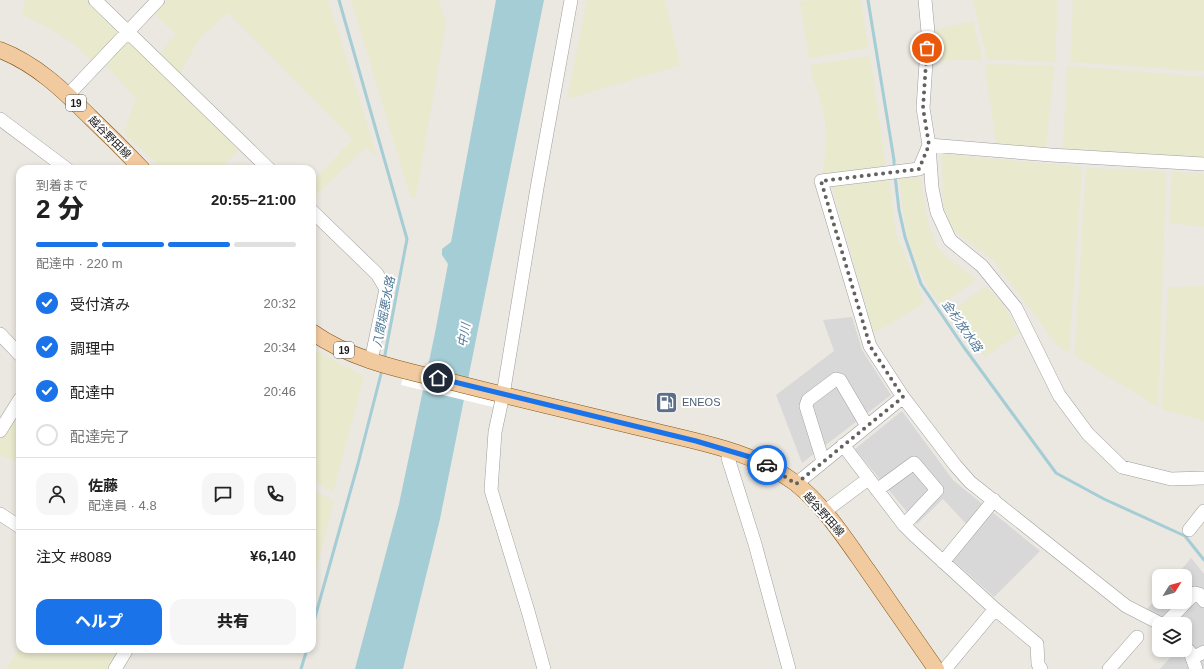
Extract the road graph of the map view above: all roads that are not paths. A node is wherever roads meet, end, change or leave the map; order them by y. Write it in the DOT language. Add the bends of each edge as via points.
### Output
graph roads {
  1 [pos="95,0"];
  2 [pos="158,0"];
  3 [pos="571,0"];
  4 [pos="925,0"];
  5 [pos="127,31"];
  6 [pos="0,50"];
  7 [pos="68,95"];
  8 [pos="0,119"];
  9 [pos="929,145"];
  10 [pos="1204,164"];
  11 [pos="61,165"];
  12 [pos="138,165"];
  13 [pos="263,165"];
  14 [pos="316,215"];
  15 [pos="0,334"];
  16 [pos="316,338"];
  17 [pos="16,351"];
  18 [pos="375,362"];
  19 [pos="500,394"];
  20 [pos="903,397"];
  21 [pos="16,405"];
  22 [pos="867,426"];
  23 [pos="0,431"];
  24 [pos="843,445"];
  25 [pos="729,450"];
  26 [pos="823,461"];
  27 [pos="1204,478"];
  28 [pos="868,479"];
  29 [pos="796,484"];
  30 [pos="877,490"];
  31 [pos="994,500"];
  32 [pos="1204,511"];
  33 [pos="824,512"];
  34 [pos="0,514"];
  35 [pos="16,524"];
  36 [pos="904,525"];
  37 [pos="1189,530"];
  38 [pos="943,562"];
  39 [pos="1204,601"];
  40 [pos="995,609"];
  41 [pos="1172,617"];
  42 [pos="1152,619"];
  43 [pos="1137,637"];
  44 [pos="1204,652"];
  45 [pos="125,653"];
  46 [pos="1191,658"];
  47 [pos="115,669"];
  48 [pos="544,669"];
  49 [pos="789,669"];
  50 [pos="936,669"];
  51 [pos="945,669"];
  52 [pos="1041,669"];
  53 [pos="1109,669"];
  1 -- 5 [label="street"];
  2 -- 5 [label="street"];
  3 -- 19 [label="street"];
  4 -- 9 [label="street" via="928,32 923,108"];
  5 -- 7 [label="street"];
  5 -- 13 [label="street"];
  6 -- 7 [label="main road, 越谷野田線 / 19" via="24,61"];
  7 -- 12 [label="main road, 越谷野田線 / 19"];
  8 -- 11 [label="street"];
  9 -- 10 [label="street"];
  9 -- 20 [label="street" via="919,169 821,181 870,346"];
  9 -- 27 [label="street" via="932,188 937,212 950,240 982,266 1016,308 1059,395 1088,434 1122,467 1171,479"];
  14 -- 18 [label="street" via="376,274 386,289"];
  15 -- 17 [label="street"];
  16 -- 18 [label="main road, 越谷野田線 / 19"];
  18 -- 19 [label="main road, 越谷野田線 / 19"];
  19 -- 25 [label="main road, 越谷野田線 / 19"];
  19 -- 48 [label="street" via="491,490"];
  20 -- 22 [label="street"];
  20 -- 31 [label="street" via="970,482"];
  21 -- 23 [label="street"];
  22 -- 24 [label="street"];
  22 -- 26 [label="street" via="840,380 836,379 808,400 806,406"];
  24 -- 26 [label="street"];
  24 -- 28 [label="street"];
  25 -- 29 [label="main road, 越谷野田線 / 19" via="763,463"];
  25 -- 49 [label="street" via="728,458 755,544"];
  26 -- 29 [label="street"];
  28 -- 30 [label="street"];
  28 -- 33 [label="street"];
  29 -- 33 [label="main road, 越谷野田線 / 19"];
  30 -- 36 [label="street"];
  30 -- 36 [label="street" via="914,463 937,490"];
  31 -- 38 [label="street"];
  31 -- 42 [label="street" via="1126,606"];
  32 -- 37 [label="street"];
  33 -- 50 [label="main road, 越谷野田線 / 19"];
  34 -- 35 [label="street"];
  36 -- 38 [label="street"];
  38 -- 40 [label="street"];
  39 -- 41 [label="street" via="1195,593"];
  40 -- 51 [label="street"];
  40 -- 52 [label="street" via="1037,644 1038,664"];
  43 -- 53 [label="street"];
  44 -- 46 [label="street"];
  45 -- 47 [label="street"];
}
